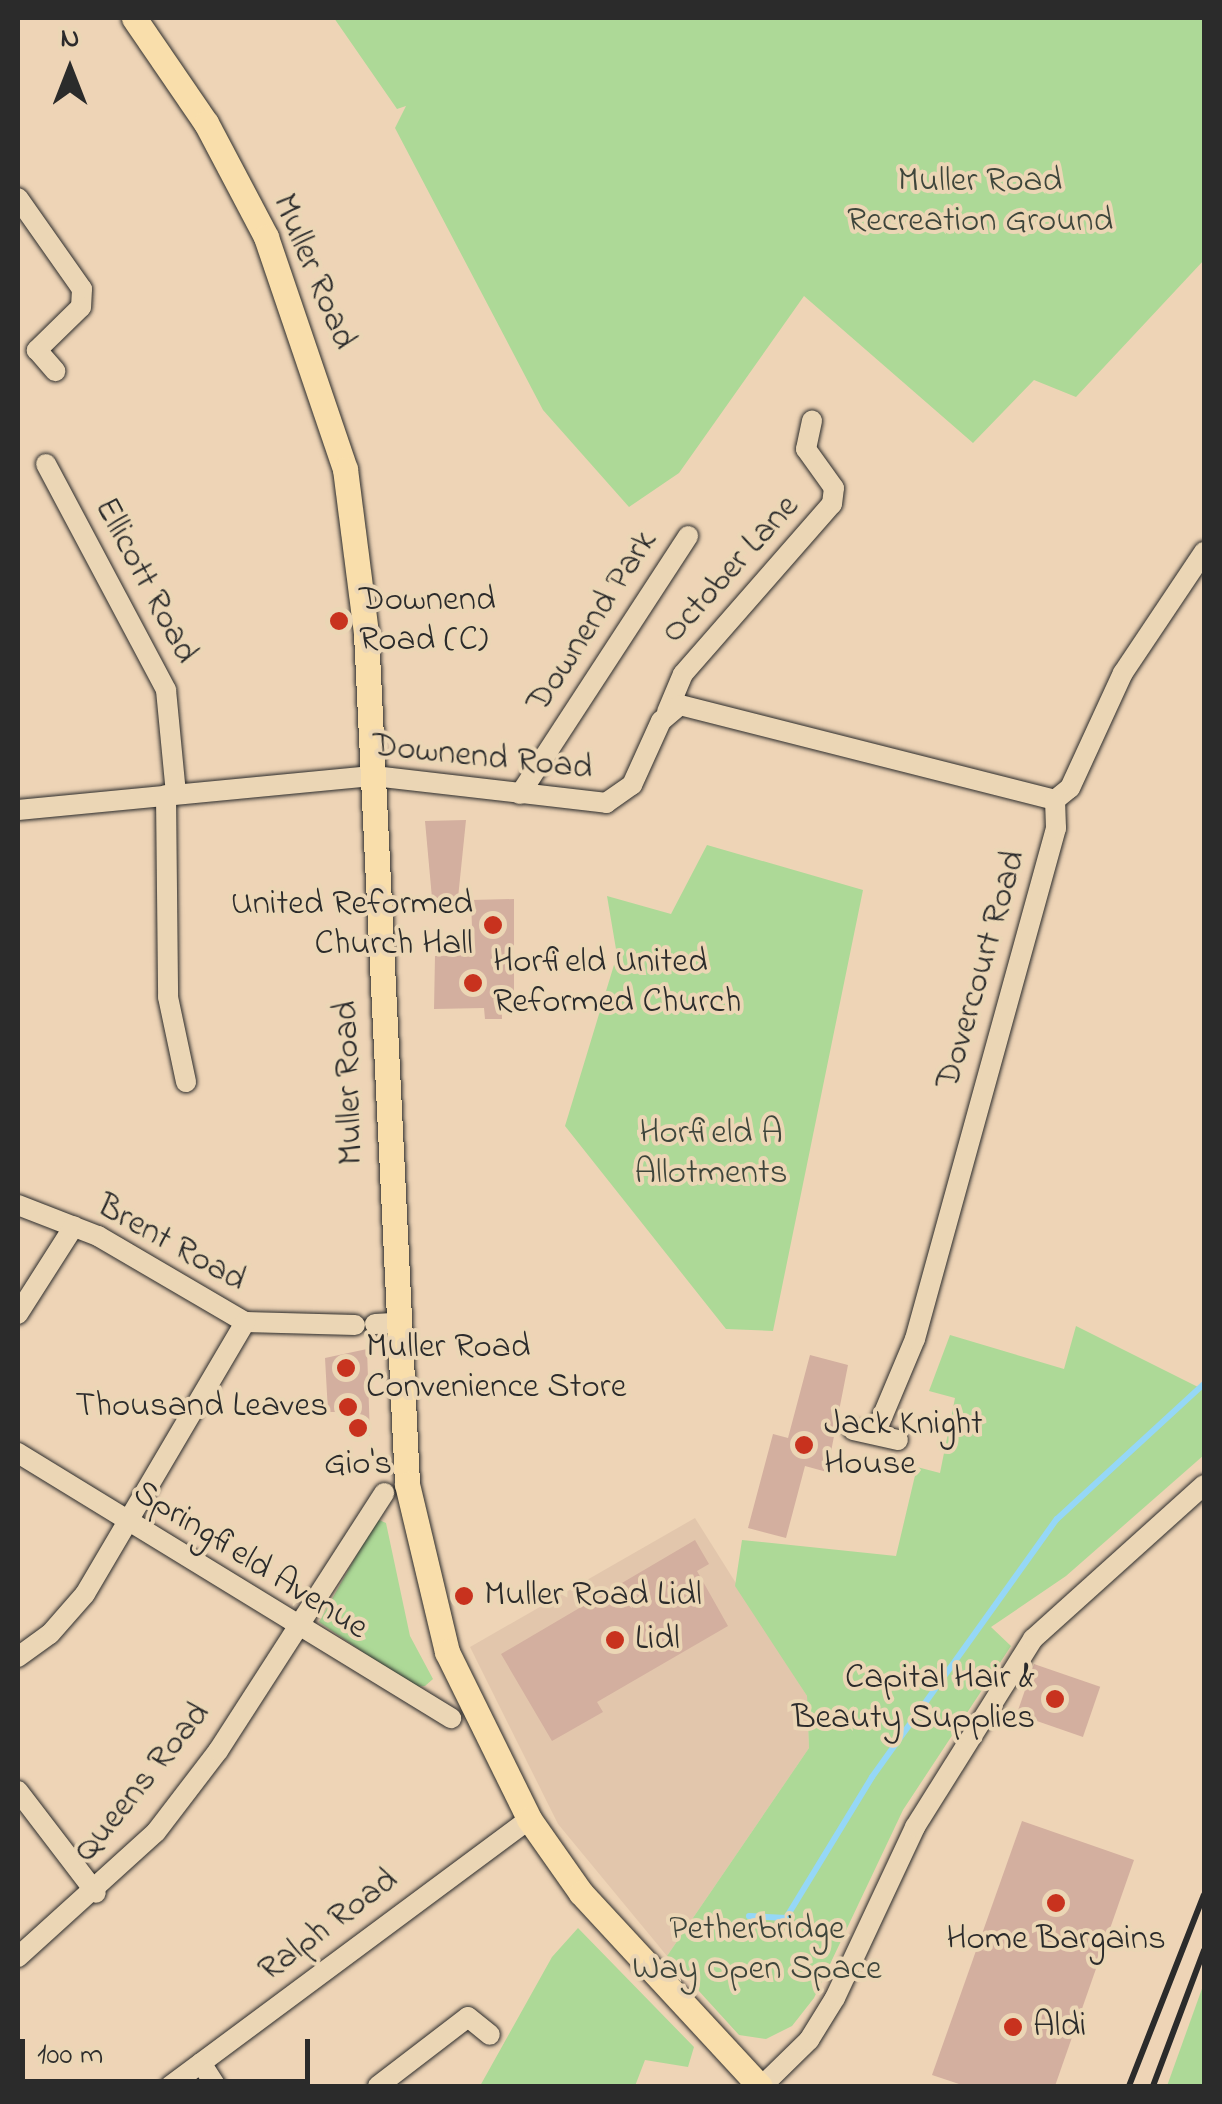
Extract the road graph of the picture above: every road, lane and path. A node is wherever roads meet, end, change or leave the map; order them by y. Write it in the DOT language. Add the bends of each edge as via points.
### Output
graph roads {
  1 [pos="134,18"];
  2 [pos="18,198"];
  3 [pos="54,371"];
  4 [pos="812,421"];
  5 [pos="46,464"];
  6 [pos="688,536"];
  7 [pos="1204,552"];
  8 [pos="668,712"];
  9 [pos="374,776"];
  10 [pos="171,794"];
  11 [pos="520,794"];
  12 [pos="1055,800"];
  13 [pos="18,810"];
  14 [pos="186,1082"];
  15 [pos="18,1205"];
  16 [pos="74,1226"];
  17 [pos="18,1314"];
  18 [pos="246,1322"];
  19 [pos="375,1324"];
  20 [pos="853,1430"];
  21 [pos="875,1434"];
  22 [pos="898,1440"];
  23 [pos="18,1454"];
  24 [pos="1204,1485"];
  25 [pos="384,1492"];
  26 [pos="126,1522"];
  27 [pos="294,1628"];
  28 [pos="18,1656"];
  29 [pos="451,1718"];
  30 [pos="18,1791"];
  31 [pos="529,1819"];
  32 [pos="96,1894"];
  33 [pos="18,1957"];
  34 [pos="490,2035"];
  35 [pos="201,2064"];
  36 [pos="170,2086"];
  37 [pos="216,2086"];
  38 [pos="378,2086"];
  39 [pos="761,2086"];
  1 -- 9 [label="main road, Muller Road" via="206,124 266,237 319,376 355,528"];
  2 -- 3 [label="street" via="82,289 80,307 37,350"];
  4 -- 8 [label="street, October Lane" via="806,449 834,488 832,504 683,674"];
  5 -- 10 [label="street, Ellicott Road" via="166,690"];
  6 -- 11 [label="street, Downend Park"];
  7 -- 12 [label="street, Dovercourt Road" via="1123,673 1070,788"];
  8 -- 11 [label="street, Downend Road" via="621,798 583,805"];
  8 -- 12 [label="street" via="689,705"];
  9 -- 10 [label="street, Downend Road"];
  9 -- 11 [label="street, Downend Road"];
  9 -- 19 [label="main road, Muller Road"];
  10 -- 13 [label="street, Downend Road"];
  10 -- 14 [label="street, Ellicott Road" via="168,997"];
  12 -- 21 [label="street, Dovercourt Road" via="1056,828 919,1327"];
  15 -- 16 [label="street, Brent Road"];
  16 -- 17 [label="street"];
  16 -- 18 [label="street, Brent Road"];
  18 -- 19 [label="street, Brent Road"];
  18 -- 26 [label="street"];
  19 -- 31 [label="main road, Muller Road" via="423,1570 459,1684"];
  20 -- 21 [label="street"];
  21 -- 22 [label="street"];
  23 -- 26 [label="street, Springfield Avenue"];
  24 -- 39 [label="street" via="1033,1639 915,1827 835,1998 800,2051"];
  25 -- 27 [label="street, Queens Road"];
  26 -- 27 [label="street, Springfield Avenue"];
  26 -- 28 [label="street" via="85,1594 50,1634"];
  27 -- 29 [label="street, Springfield Avenue"];
  27 -- 32 [label="street, Queens Road" via="218,1751"];
  30 -- 32 [label="street"];
  31 -- 35 [label="street, Ralph Road"];
  31 -- 39 [label="main road, Muller Road" via="630,1953"];
  32 -- 33 [label="street, Queens Road"];
  34 -- 38 [label="street" via="468,2017"];
  35 -- 36 [label="street, Ralph Road"];
  35 -- 37 [label="street"];
}
